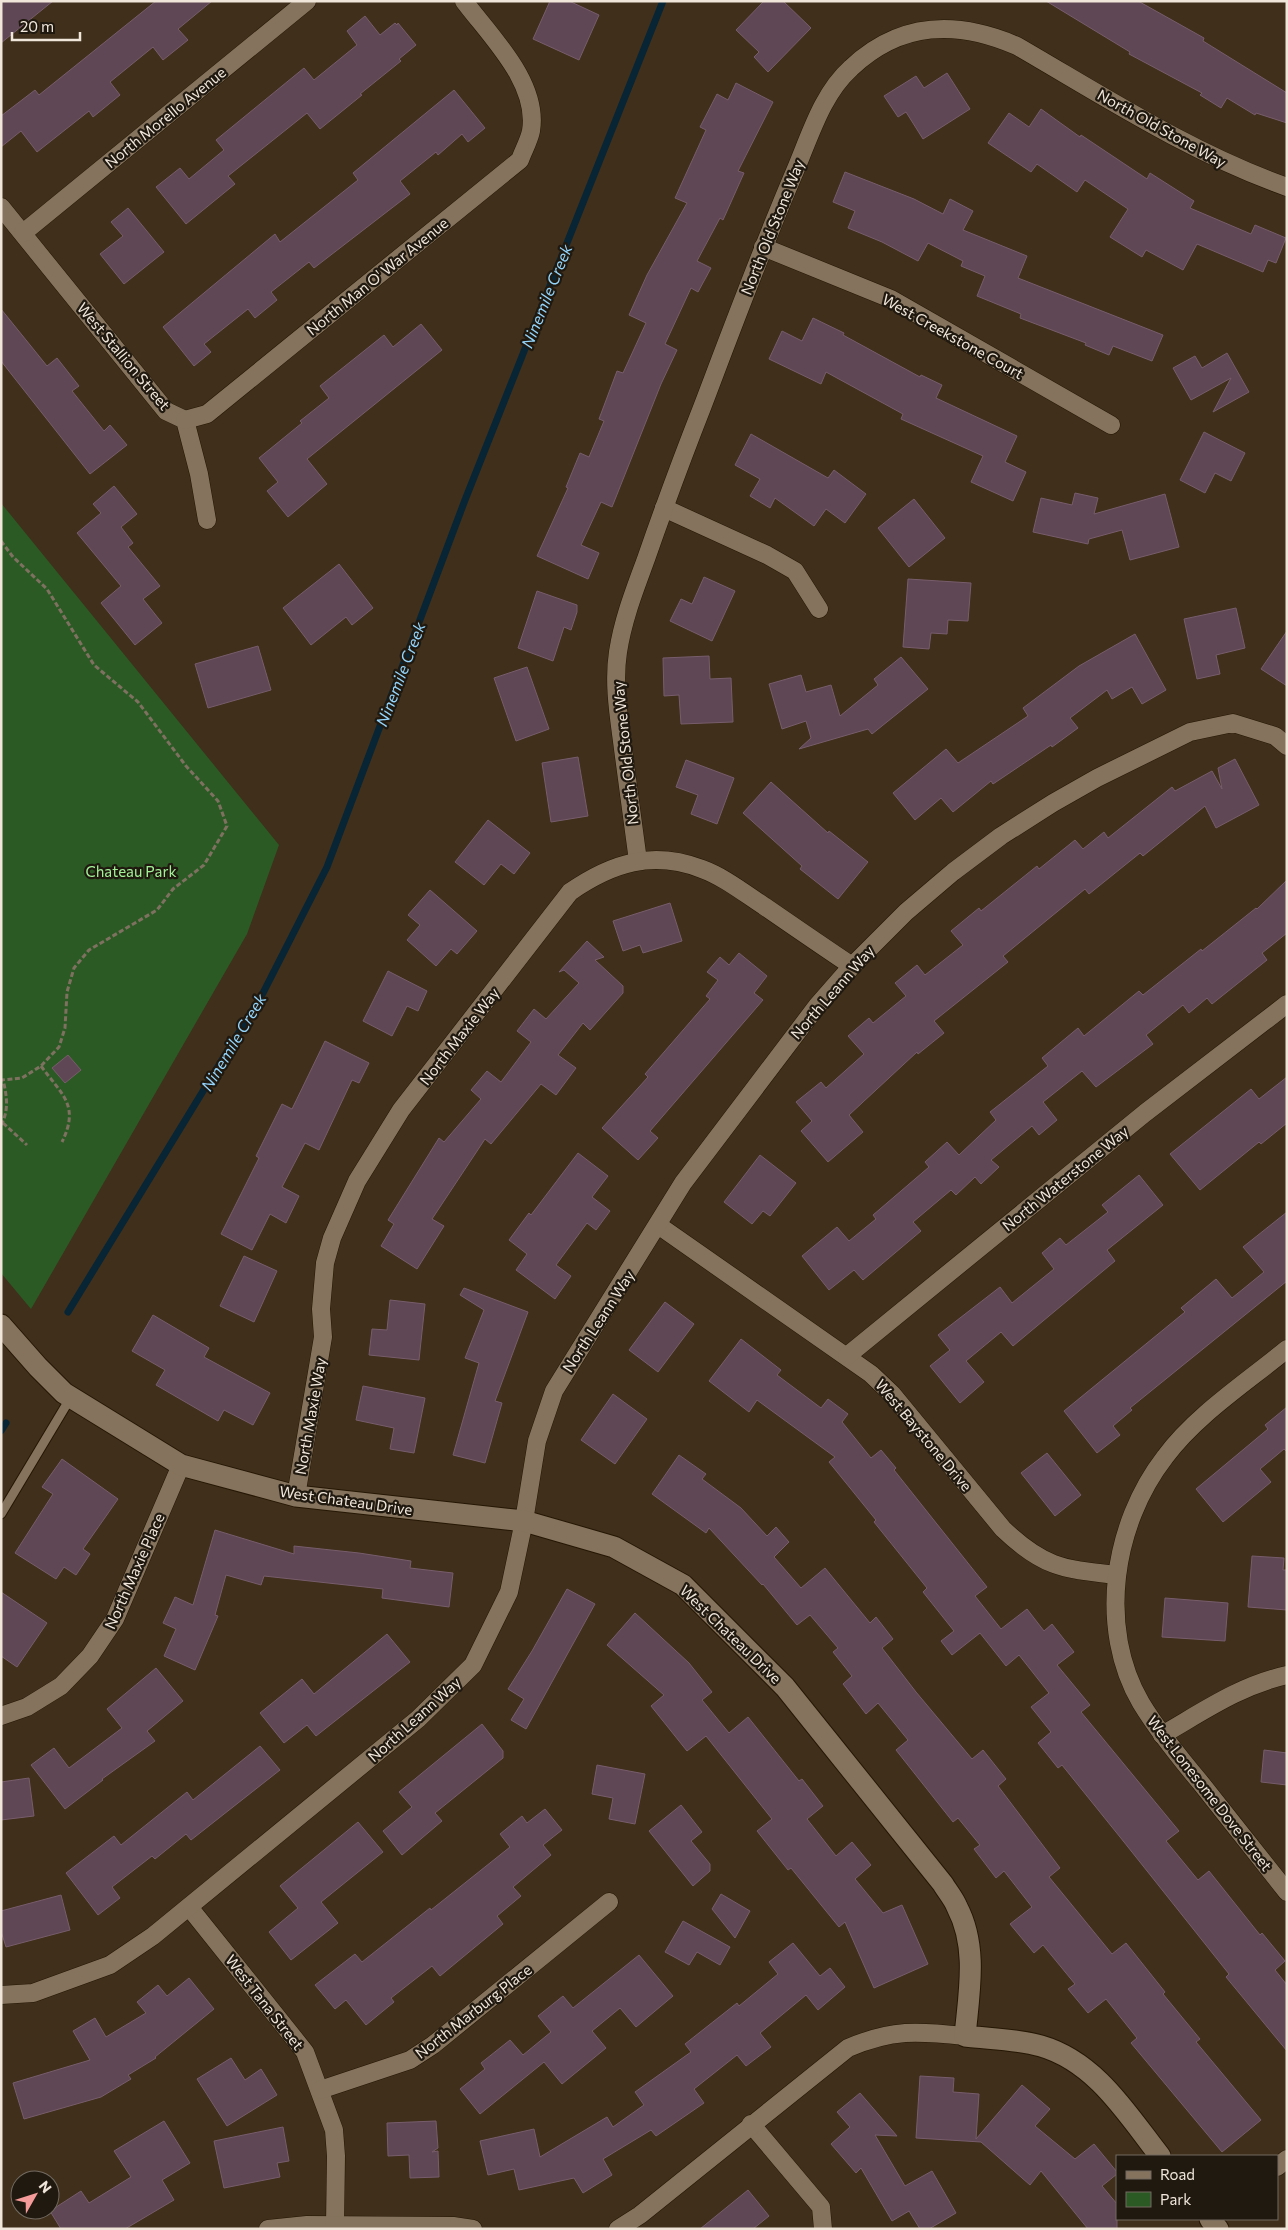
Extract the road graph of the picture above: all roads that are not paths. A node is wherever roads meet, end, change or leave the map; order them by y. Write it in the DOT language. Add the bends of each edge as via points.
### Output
graph roads {
  1 [pos="307,1"];
  2 [pos="464,1"];
  3 [pos="1287,187"];
  4 [pos="1,207"];
  5 [pos="23,233"];
  6 [pos="763,246"];
  7 [pos="185,420"];
  8 [pos="1111,426"];
  9 [pos="664,508"];
  10 [pos="207,520"];
  11 [pos="819,609"];
  12 [pos="1287,746"];
  13 [pos="638,861"];
  14 [pos="852,966"];
  15 [pos="1287,1004"];
  16 [pos="658,1225"];
  17 [pos="1,1326"];
  18 [pos="1287,1350"];
  19 [pos="847,1356"];
  20 [pos="72,1397"];
  21 [pos="181,1465"];
  22 [pos="296,1496"];
  23 [pos="1,1514"];
  24 [pos="524,1522"];
  25 [pos="1117,1575"];
  26 [pos="1287,1675"];
  27 [pos="1,1716"];
  28 [pos="1162,1735"];
  29 [pos="1287,1892"];
  30 [pos="609,1902"];
  31 [pos="189,1906"];
  32 [pos="1,1996"];
  33 [pos="965,2036"];
  34 [pos="320,2090"];
  35 [pos="751,2124"];
  36 [pos="1159,2155"];
  37 [pos="335,2225"];
  38 [pos="268,2229"];
  39 [pos="473,2229"];
  40 [pos="618,2229"];
  41 [pos="823,2229"];
  1 -- 5 [label="street, North Morello Avenue"];
  2 -- 7 [label="street, North Man O' War Avenue" via="521,77 531,105 531,132 520,160 206,414"];
  3 -- 6 [label="street, North Old Stone Way" via="1200,151 1017,46 994,36 942,28 891,40 849,69 832,90 820,113"];
  4 -- 5 [label="street, West Stallion Street"];
  5 -- 7 [label="street, West Stallion Street" via="166,411"];
  6 -- 8 [label="street, West Creekstone Court" via="891,299"];
  6 -- 9 [label="street, North Old Stone Way"];
  7 -- 10 [label="street, West Stallion Street"];
  9 -- 11 [label="street" via="768,554 795,571"];
  9 -- 13 [label="street, North Old Stone Way" via="622,629 617,654 617,707"];
  12 -- 14 [label="street, North Leann Way" via="1275,736 1233,723 1190,732 1097,778 1001,836 953,872 906,912"];
  13 -- 14 [label="street, North Maxie Way" via="678,862 703,869"];
  13 -- 22 [label="street, North Maxie Way" via="594,875 570,892 401,1110 357,1181 324,1263 323,1337"];
  14 -- 16 [label="street, North Leann Way" via="817,1006 698,1162"];
  15 -- 19 [label="street, North Waterstone Way" via="1145,1113"];
  16 -- 19 [label="street, West Baystone Drive"];
  16 -- 24 [label="street, North Leann Way" via="554,1391 537,1441"];
  17 -- 20 [label="street, West Chateau Drive" via="38,1367"];
  18 -- 25 [label="street, West Lonesome Dove Street" via="1201,1419 1165,1456 1138,1500 1121,1550"];
  19 -- 25 [label="street, West Baystone Drive" via="892,1394 1003,1529 1024,1549 1046,1562 1071,1570"];
  20 -- 21 [label="street, West Chateau Drive"];
  20 -- 23 [label="lane"];
  21 -- 22 [label="street, West Chateau Drive"];
  21 -- 27 [label="street, North Maxie Place" via="115,1619 90,1656 62,1686 27,1708"];
  22 -- 24 [label="street, West Chateau Drive"];
  24 -- 31 [label="street, North Leann Way" via="509,1592 473,1665 418,1719"];
  24 -- 33 [label="street, West Chateau Drive" via="614,1547 683,1585 785,1687 943,1884 957,1906 971,1956"];
  25 -- 28 [label="street, West Lonesome Dove Street" via="1118,1628 1123,1654 1140,1702"];
  26 -- 28 [label="street" via="1239,1690"];
  28 -- 29 [label="street, West Lonesome Dove Street"];
  30 -- 34 [label="street, North Marburg Place" via="426,2050 410,2060"];
  31 -- 32 [label="street, North Leann Way" via="153,1936 110,1964 33,1993"];
  31 -- 34 [label="street, West Tana Street" via="305,2052"];
  33 -- 35 [label="street" via="897,2032 872,2037 848,2048"];
  33 -- 36 [label="street" via="1040,2046 1065,2056 1106,2088"];
  34 -- 37 [label="street, West Tana Street" via="334,2130"];
  35 -- 40 [label="street" via="640,2215"];
  35 -- 41 [label="street" via="821,2207"];
  37 -- 38 [label="street"];
  37 -- 39 [label="street"];
}
